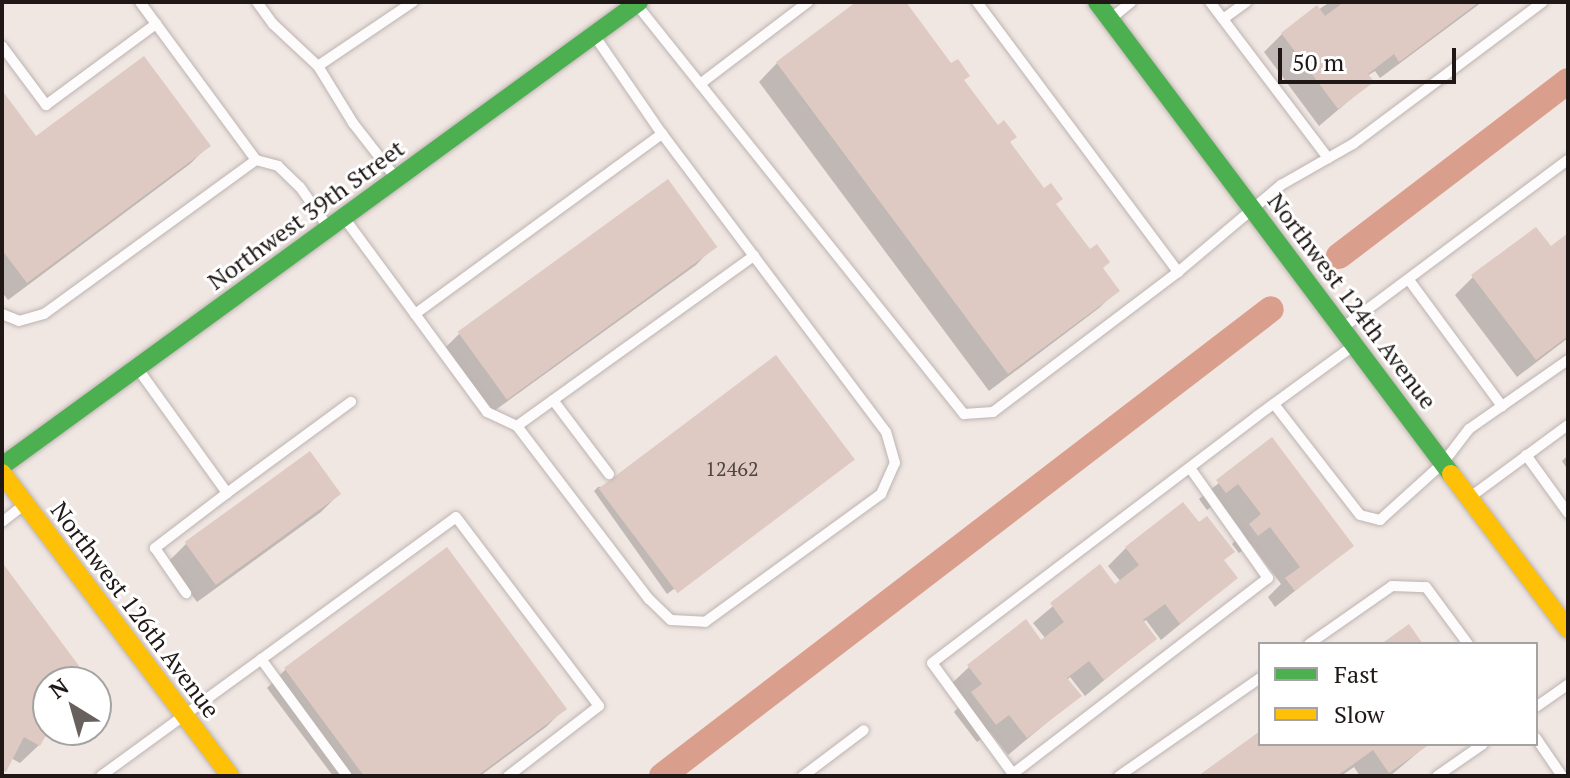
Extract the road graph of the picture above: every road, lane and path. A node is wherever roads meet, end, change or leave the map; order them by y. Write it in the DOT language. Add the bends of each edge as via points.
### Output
graph roads {
  1 [pos="140,2"];
  2 [pos="257,2"];
  3 [pos="413,2"];
  4 [pos="808,2"];
  5 [pos="977,2"];
  6 [pos="1097,2"];
  7 [pos="1131,2"];
  8 [pos="1210,2"];
  9 [pos="1246,2"];
  10 [pos="1543,2"];
  11 [pos="638,3"];
  12 [pos="1110,19"];
  13 [pos="1223,19"];
  14 [pos="156,24"];
  15 [pos="594,35"];
  16 [pos="2,46"];
  17 [pos="318,66"];
  18 [pos="700,84"];
  19 [pos="662,134"];
  20 [pos="1328,158"];
  21 [pos="256,160"];
  22 [pos="1568,160"];
  23 [pos="396,179"];
  24 [pos="1252,208"];
  25 [pos="344,217"];
  26 [pos="329,228"];
  27 [pos="754,256"];
  28 [pos="1178,272"];
  29 [pos="1409,280"];
  30 [pos="2,314"];
  31 [pos="415,314"];
  32 [pos="1342,329"];
  33 [pos="1354,345"];
  34 [pos="1568,360"];
  35 [pos="137,368"];
  36 [pos="553,400"];
  37 [pos="351,402"];
  38 [pos="1274,404"];
  39 [pos="1502,406"];
  40 [pos="1568,425"];
  41 [pos="517,426"];
  42 [pos="1526,455"];
  43 [pos="1443,463"];
  44 [pos="2,466"];
  45 [pos="1190,468"];
  46 [pos="2,473"];
  47 [pos="609,474"];
  48 [pos="227,493"];
  49 [pos="1469,498"];
  50 [pos="25,504"];
  51 [pos="1568,513"];
  52 [pos="2,522"];
  53 [pos="186,593"];
  54 [pos="1568,629"];
  55 [pos="1312,642"];
  56 [pos="1467,642"];
  57 [pos="261,659"];
  58 [pos="1258,679"];
  59 [pos="1568,685"];
  60 [pos="1538,706"];
  61 [pos="183,713"];
  62 [pos="864,730"];
  63 [pos="1538,741"];
  64 [pos="1480,746"];
  65 [pos="101,776"];
  66 [pos="230,776"];
  67 [pos="347,776"];
  68 [pos="508,776"];
  69 [pos="803,776"];
  70 [pos="1119,776"];
  71 [pos="1437,776"];
  72 [pos="1562,776"];
  1 -- 14 [label="lane"];
  2 -- 17 [label="lane"];
  3 -- 17 [label="lane"];
  4 -- 18 [label="lane"];
  5 -- 28 [label="lane"];
  6 -- 12 [label="street, Northwest 124th Avenue"];
  7 -- 12 [label="lane"];
  8 -- 13 [label="lane"];
  9 -- 13 [label="lane"];
  10 -- 20 [label="lane"];
  11 -- 15 [label="street, Northwest 39th Street"];
  11 -- 18 [label="lane"];
  12 -- 24 [label="street, Northwest 124th Avenue"];
  13 -- 20 [label="lane"];
  14 -- 16 [label="lane" via="46,105"];
  14 -- 21 [label="lane"];
  15 -- 19 [label="lane"];
  15 -- 23 [label="street, Northwest 39th Street"];
  17 -- 23 [label="lane"];
  18 -- 28 [label="lane" via="964,414 993,412"];
  19 -- 27 [label="lane"];
  19 -- 31 [label="lane"];
  20 -- 24 [label="lane"];
  21 -- 26 [label="lane" via="278,166 289,176"];
  21 -- 30 [label="lane" via="44,314 19,321"];
  22 -- 29 [label="lane"];
  23 -- 25 [label="street, Northwest 39th Street"];
  24 -- 28 [label="lane"];
  24 -- 32 [label="street, Northwest 124th Avenue"];
  25 -- 26 [label="street, Northwest 39th Street"];
  25 -- 31 [label="lane"];
  26 -- 35 [label="street, Northwest 39th Street"];
  27 -- 36 [label="lane"];
  27 -- 41 [label="lane" via="886,432 895,463 881,494 705,622 671,620 649,599"];
  29 -- 32 [label="lane"];
  29 -- 39 [label="lane"];
  31 -- 41 [label="lane" via="487,412"];
  32 -- 33 [label="street, Northwest 124th Avenue"];
  33 -- 38 [label="lane"];
  33 -- 43 [label="street, Northwest 124th Avenue"];
  34 -- 39 [label="lane"];
  35 -- 44 [label="street, Northwest 39th Street"];
  35 -- 48 [label="lane"];
  36 -- 41 [label="lane"];
  36 -- 47 [label="lane"];
  37 -- 48 [label="lane"];
  38 -- 43 [label="lane" via="1360,515 1380,520"];
  38 -- 45 [label="lane"];
  39 -- 43 [label="lane" via="1469,429"];
  40 -- 42 [label="lane"];
  42 -- 49 [label="lane"];
  42 -- 51 [label="lane"];
  43 -- 49 [label="street, Northwest 124th Avenue"];
  45 -- 45 [label="lane" via="932,663 1013,774 1268,578"];
  46 -- 50 [label="street, Northwest 126th Avenue"];
  48 -- 53 [label="lane" via="155,548"];
  49 -- 54 [label="street, Northwest 124th Avenue"];
  50 -- 52 [label="lane"];
  50 -- 61 [label="street, Northwest 126th Avenue"];
  55 -- 56 [label="lane" via="1392,586 1426,587"];
  57 -- 61 [label="lane"];
  57 -- 67 [label="lane"];
  57 -- 68 [label="lane" via="456,517 599,706"];
  58 -- 70 [label="lane"];
  59 -- 60 [label="lane"];
  61 -- 65 [label="lane"];
  61 -- 66 [label="street, Northwest 126th Avenue"];
  62 -- 69 [label="lane"];
  63 -- 72 [label="lane"];
  64 -- 71 [label="lane"];
}
